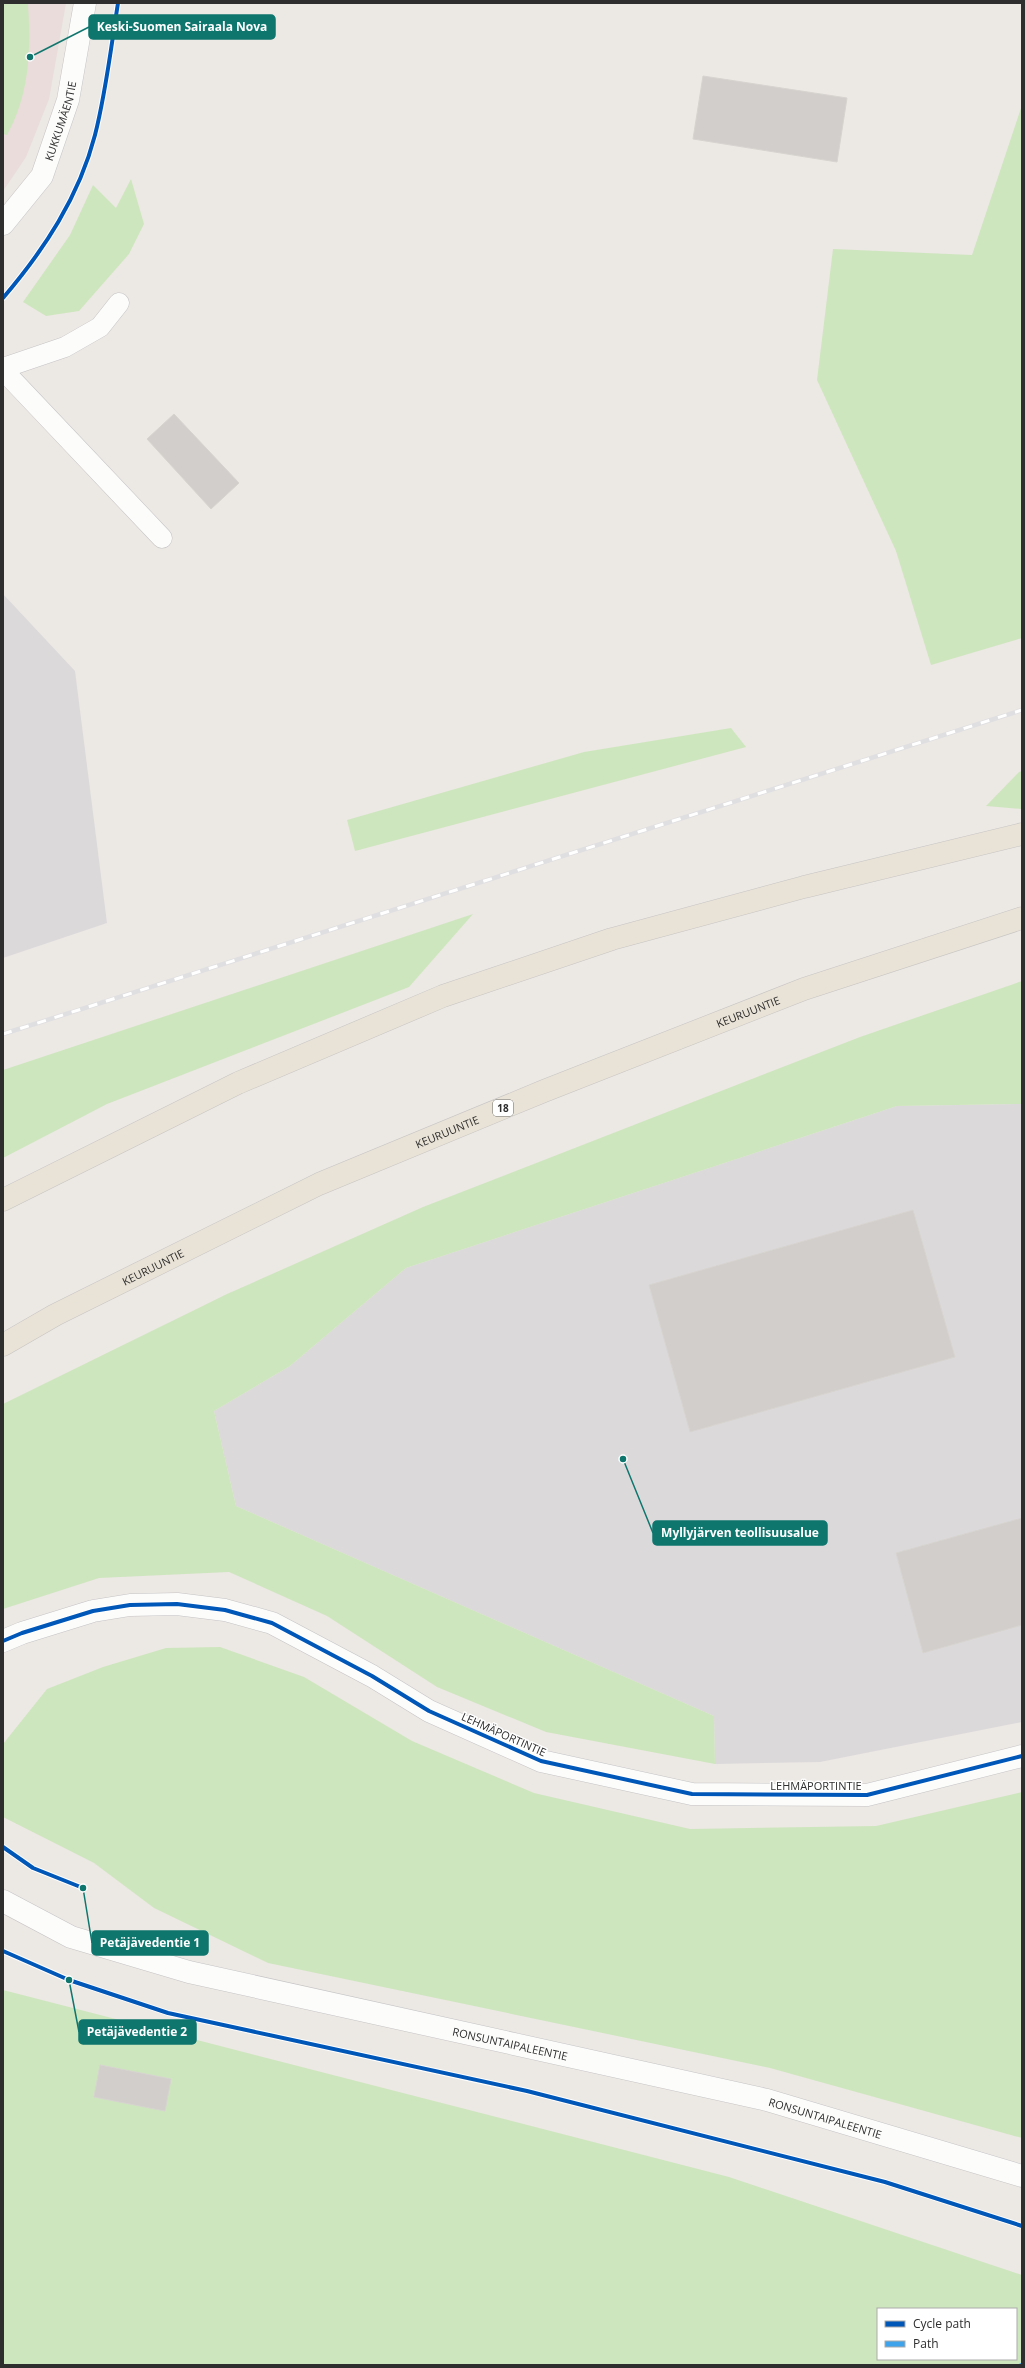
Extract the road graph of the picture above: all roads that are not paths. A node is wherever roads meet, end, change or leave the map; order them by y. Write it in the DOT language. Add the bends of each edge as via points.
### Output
graph roads {
  1 [pos="85,3"];
  2 [pos="3,224"];
  3 [pos="119,303"];
  4 [pos="3,369"];
  5 [pos="162,538"];
  6 [pos="1022,834"];
  7 [pos="1022,918"];
  8 [pos="3,1200"];
  9 [pos="3,1344"];
  10 [pos="3,1641"];
  11 [pos="1022,1756"];
  12 [pos="3,1901"];
  13 [pos="1022,2176"];
  1 -- 2 [label="street, KUKKUMÄENTIE" via="68,100 42,176"];
  3 -- 4 [label="lane" via="100,327 65,347"];
  4 -- 5 [label="lane"];
  6 -- 8 [label="highway" via="804,887 612,939 443,996 238,1083"];
  7 -- 9 [label="highway, KEURUUNTIE / 18" via="804,989 544,1091 319,1184 55,1315"];
  10 -- 11 [label="street, LEHMÄPORTINTIE" via="93,1611 130,1605 177,1604 225,1610 272,1623 372,1676 429,1711 541,1761 692,1794 867,1795"];
  12 -- 13 [label="street, RONSUNTAIPALEENTIE" via="71,1937 189,1972 767,2100"];
}
